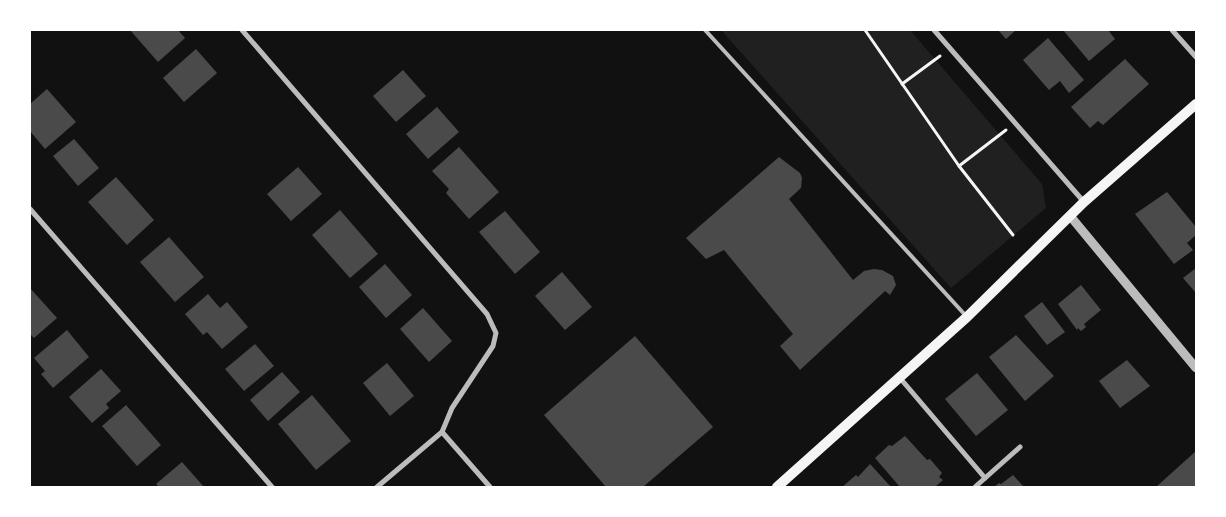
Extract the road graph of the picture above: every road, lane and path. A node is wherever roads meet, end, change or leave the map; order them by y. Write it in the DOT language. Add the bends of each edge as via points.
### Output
graph roads {
  1 [pos="242,30"];
  2 [pos="705,30"];
  3 [pos="865,30"];
  4 [pos="934,30"];
  5 [pos="1172,30"];
  6 [pos="950,48"];
  7 [pos="1196,57"];
  8 [pos="902,84"];
  9 [pos="1196,104"];
  10 [pos="1015,123"];
  11 [pos="959,166"];
  12 [pos="1084,202"];
  13 [pos="30,209"];
  14 [pos="1071,217"];
  15 [pos="1013,234"];
  16 [pos="967,317"];
  17 [pos="1196,368"];
  18 [pos="900,378"];
  19 [pos="442,432"];
  20 [pos="1020,447"];
  21 [pos="985,478"];
  22 [pos="272,487"];
  23 [pos="377,487"];
  24 [pos="490,487"];
  25 [pos="777,487"];
  26 [pos="975,487"];
  1 -- 19 [label="street" via="487,314 496,333 493,346 452,408"];
  2 -- 16 [label="lane"];
  3 -- 8 [label="path"];
  4 -- 6 [label="street"];
  5 -- 7 [label="street"];
  6 -- 8 [label="path"];
  6 -- 10 [label="street"];
  8 -- 11 [label="path"];
  9 -- 12 [label="main road"];
  10 -- 11 [label="path"];
  10 -- 12 [label="street"];
  11 -- 15 [label="path"];
  12 -- 14 [label="main road"];
  13 -- 22 [label="street"];
  14 -- 16 [label="main road"];
  14 -- 17 [label="street"];
  16 -- 18 [label="main road"];
  18 -- 21 [label="street"];
  18 -- 25 [label="main road"];
  19 -- 23 [label="street"];
  19 -- 24 [label="street"];
  20 -- 21 [label="street"];
  21 -- 26 [label="street"];
}
